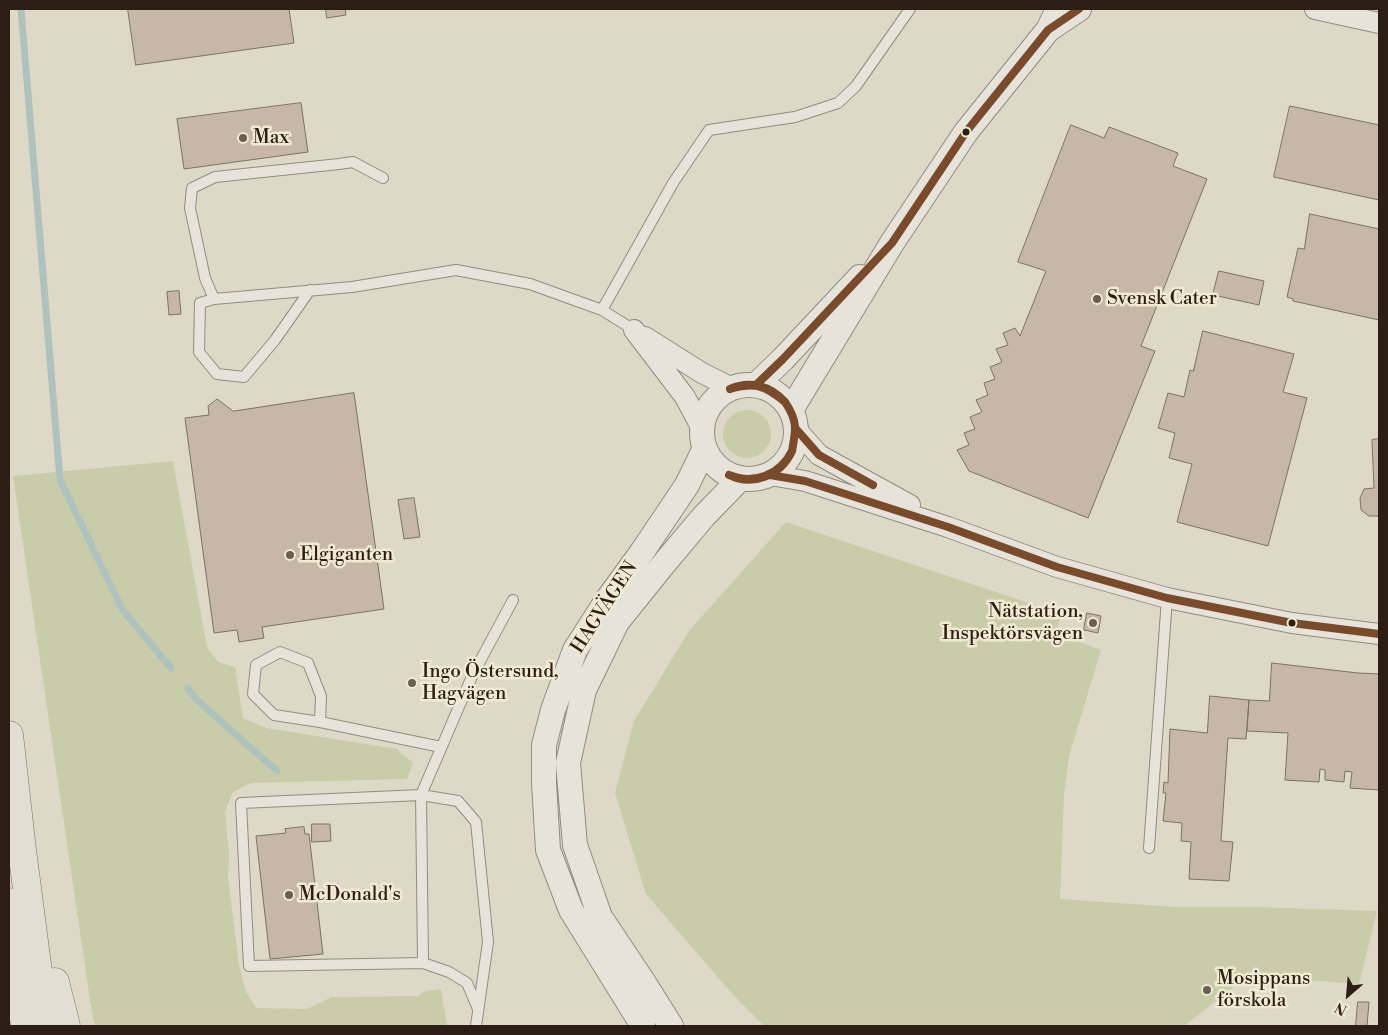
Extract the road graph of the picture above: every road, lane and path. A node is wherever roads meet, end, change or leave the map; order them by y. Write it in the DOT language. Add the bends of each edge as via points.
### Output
graph roads {
  1 [pos="910,9"];
  2 [pos="1058,9"];
  3 [pos="1080,9"];
  4 [pos="1315,9"];
  5 [pos="1379,23"];
  6 [pos="1048,30"];
  7 [pos="383,178"];
  8 [pos="892,243"];
  9 [pos="310,290"];
  10 [pos="214,299"];
  11 [pos="602,310"];
  12 [pos="634,330"];
  13 [pos="756,385"];
  14 [pos="732,388"];
  15 [pos="794,419"];
  16 [pos="701,427"];
  17 [pos="704,450"];
  18 [pos="770,475"];
  19 [pos="740,479"];
  20 [pos="948,527"];
  21 [pos="1167,598"];
  22 [pos="514,600"];
  23 [pos="1379,634"];
  24 [pos="320,722"];
  25 [pos="9,735"];
  26 [pos="441,747"];
  27 [pos="420,794"];
  28 [pos="1149,848"];
  29 [pos="22,850"];
  30 [pos="9,902"];
  31 [pos="423,963"];
  32 [pos="479,1010"];
  33 [pos="25,1026"];
  34 [pos="45,1026"];
  35 [pos="66,1026"];
  36 [pos="476,1026"];
  37 [pos="643,1026"];
  38 [pos="671,1026"];
  1 -- 11 [label="lane" via="856,86 838,103 795,117 709,130 673,183"];
  2 -- 6 [label="street"];
  3 -- 6 [label="street"];
  4 -- 5 [label="street"];
  6 -- 8 [label="street" via="966,132"];
  7 -- 10 [label="lane" via="353,162 214,178 192,188 190,208 204,278"];
  8 -- 13 [label="street"];
  8 -- 15 [label="street"];
  9 -- 10 [label="lane"];
  9 -- 10 [label="lane" via="244,377 217,374 199,352 200,304"];
  9 -- 11 [label="lane" via="352,287 456,270 530,284"];
  11 -- 12 [label="lane"];
  12 -- 14 [label="street"];
  12 -- 16 [label="street" via="686,397"];
  13 -- 14 [label="street"];
  13 -- 15 [label="street" via="779,396"];
  14 -- 16 [label="street" via="714,398"];
  15 -- 18 [label="street" via="792,453"];
  15 -- 20 [label="street" via="819,455"];
  16 -- 17 [label="street"];
  17 -- 19 [label="street" via="719,470"];
  17 -- 37 [label="street, HAGVÄGEN" via="687,485 575,650 552,710 544,745 548,850 571,910"];
  18 -- 19 [label="street"];
  18 -- 20 [label="street" via="805,481"];
  19 -- 38 [label="street, HAGVÄGEN" via="698,523 617,622 584,690 568,763 575,845 600,917"];
  20 -- 21 [label="street" via="1056,566"];
  21 -- 23 [label="street" via="1292,623"];
  21 -- 28 [label="lane"];
  22 -- 26 [label="lane" via="473,674"];
  24 -- 24 [label="lane" via="274,715 253,694 256,664 280,652 308,663 321,696"];
  24 -- 26 [label="lane"];
  25 -- 29 [label="highway"];
  26 -- 27 [label="lane"];
  27 -- 31 [label="lane"];
  27 -- 31 [label="lane" via="241,803 249,966"];
  27 -- 32 [label="lane" via="458,801 476,822 488,942"];
  29 -- 34 [label="highway"];
  29 -- 35 [label="highway"];
  30 -- 33 [label="highway"];
  31 -- 32 [label="lane" via="450,972 467,983"];
  32 -- 36 [label="lane"];
}
